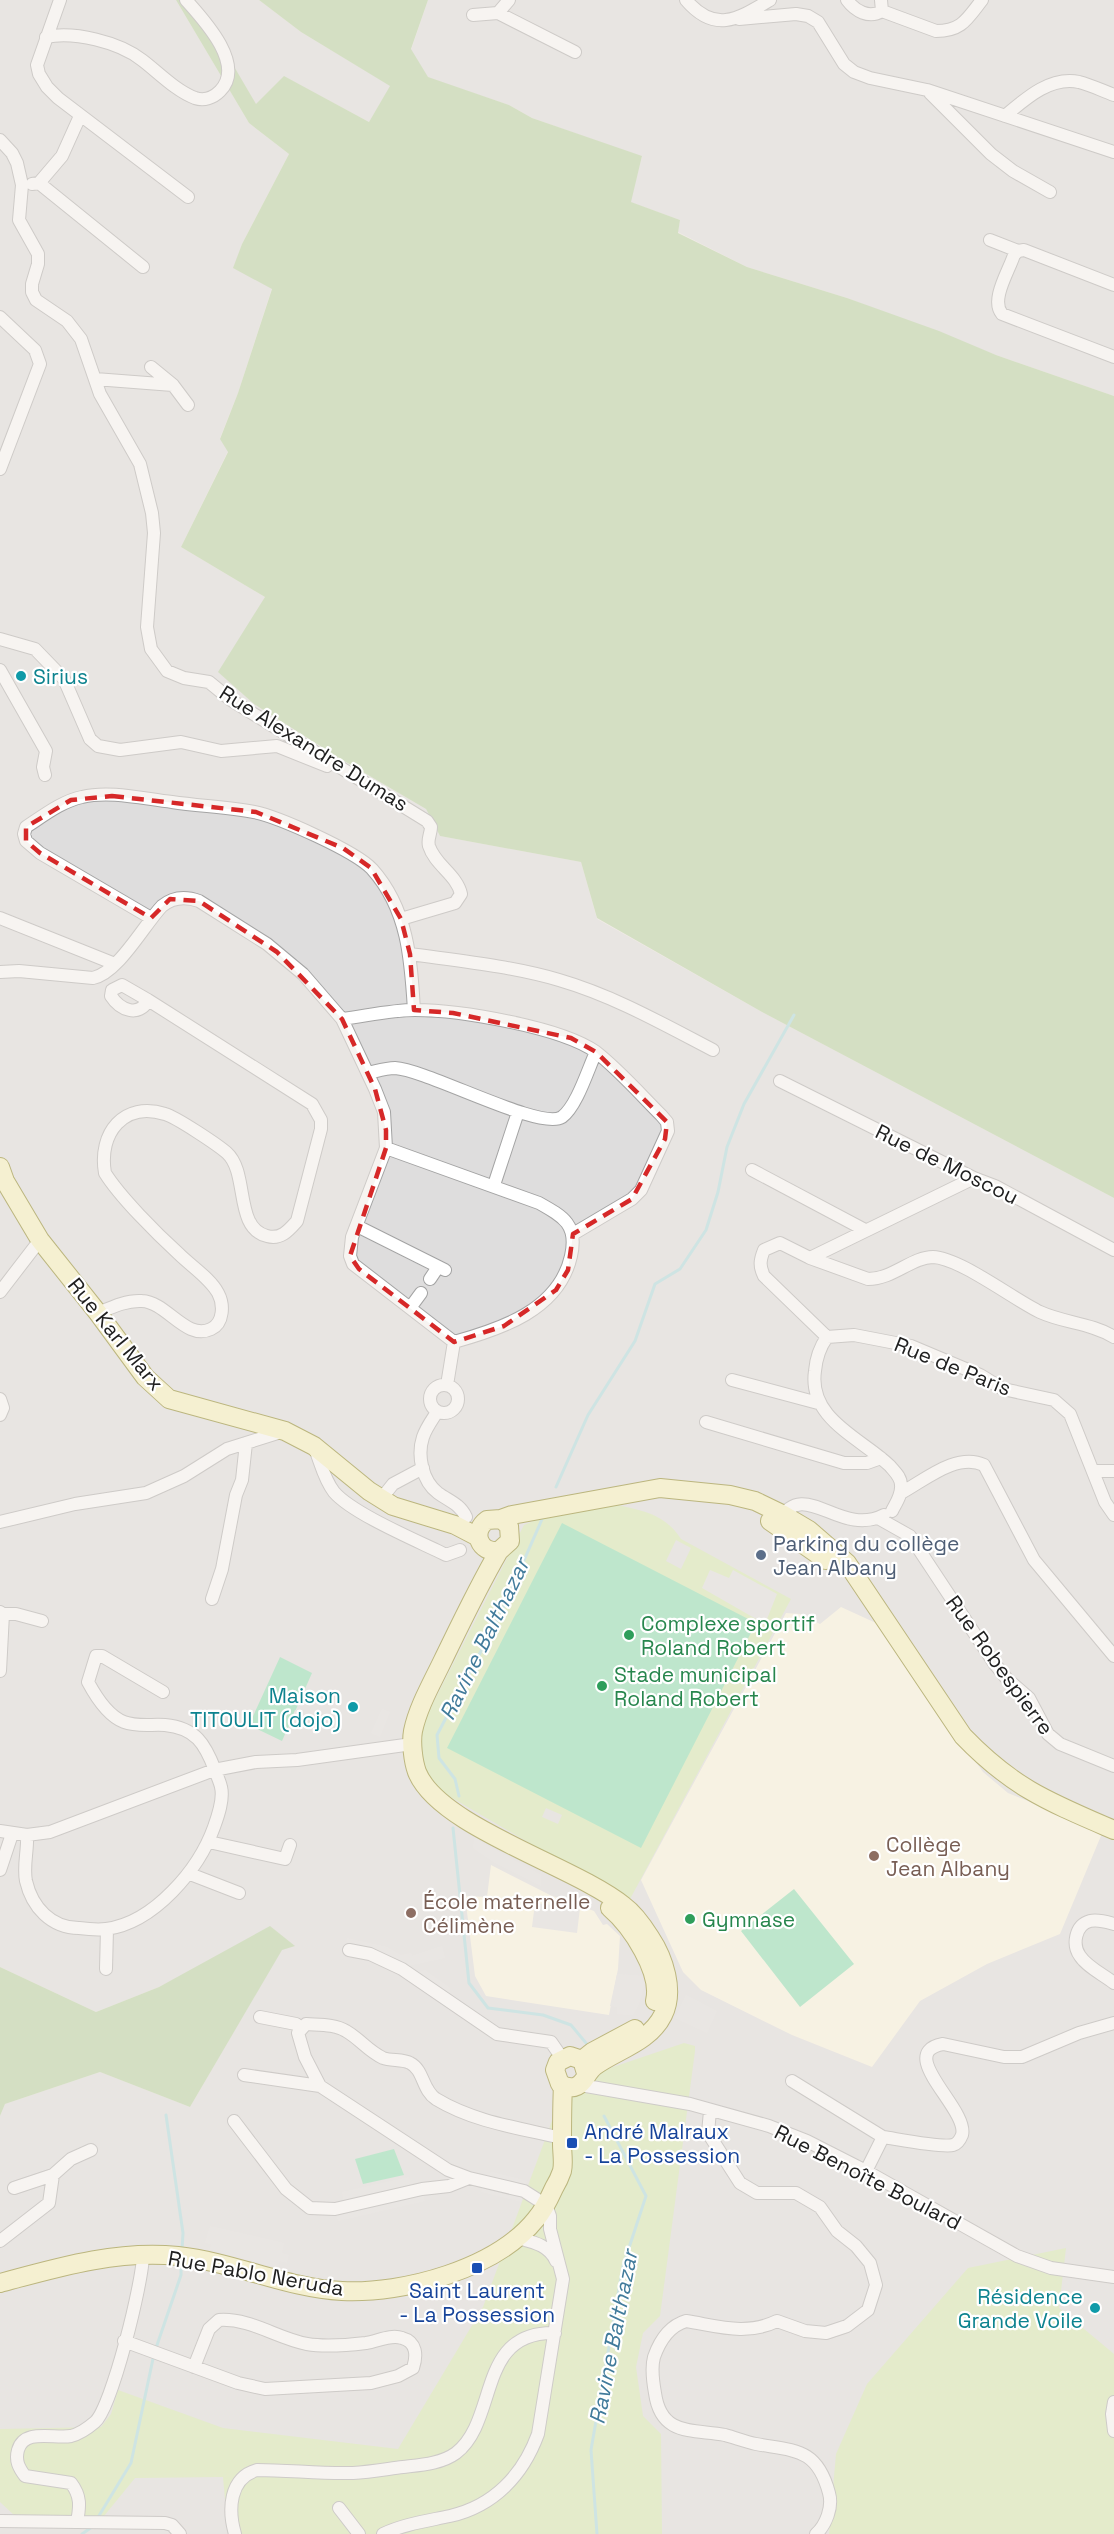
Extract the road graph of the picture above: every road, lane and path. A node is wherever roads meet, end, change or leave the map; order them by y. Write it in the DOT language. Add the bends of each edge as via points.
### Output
graph roads {
  1 [pos="60,0"];
  2 [pos="186,0"];
  3 [pos="509,0"];
  4 [pos="686,0"];
  5 [pos="770,0"];
  6 [pos="847,0"];
  7 [pos="982,0"];
  8 [pos="882,6"];
  9 [pos="498,13"];
  10 [pos="473,15"];
  11 [pos="739,19"];
  12 [pos="46,37"];
  13 [pos="575,52"];
  14 [pos="927,90"];
  15 [pos="1114,96"];
  16 [pos="80,116"];
  17 [pos="1005,116"];
  18 [pos="0,140"];
  19 [pos="1114,152"];
  20 [pos="39,183"];
  21 [pos="22,185"];
  22 [pos="1050,192"];
  23 [pos="188,197"];
  24 [pos="990,240"];
  25 [pos="1018,251"];
  26 [pos="143,267"];
  27 [pos="1114,285"];
  28 [pos="0,317"];
  29 [pos="1114,357"];
  30 [pos="151,367"];
  31 [pos="95,379"];
  32 [pos="173,385"];
  33 [pos="188,405"];
  34 [pos="0,469"];
  35 [pos="0,639"];
  36 [pos="0,670"];
  37 [pos="45,775"];
  38 [pos="357,779"];
  39 [pos="0,918"];
  40 [pos="151,918"];
  41 [pos="400,919"];
  42 [pos="411,954"];
  43 [pos="115,964"];
  44 [pos="0,972"];
  45 [pos="148,1000"];
  46 [pos="414,1010"];
  47 [pos="342,1018"];
  48 [pos="714,1050"];
  49 [pos="596,1052"];
  50 [pos="368,1073"];
  51 [pos="780,1081"];
  52 [pos="518,1112"];
  53 [pos="386,1148"];
  54 [pos="752,1170"];
  55 [pos="2,1177"];
  56 [pos="974,1178"];
  57 [pos="494,1185"];
  58 [pos="357,1226"];
  59 [pos="865,1230"];
  60 [pos="573,1234"];
  61 [pos="40,1240"];
  62 [pos="1114,1250"];
  63 [pos="810,1258"];
  64 [pos="430,1279"];
  65 [pos="0,1292"];
  66 [pos="421,1293"];
  67 [pos="410,1308"];
  68 [pos="99,1313"];
  69 [pos="827,1337"];
  70 [pos="1114,1337"];
  71 [pos="454,1342"];
  72 [pos="732,1380"];
  73 [pos="447,1385"];
  74 [pos="0,1399"];
  75 [pos="818,1403"];
  76 [pos="437,1412"];
  77 [pos="0,1415"];
  78 [pos="706,1422"];
  79 [pos="285,1431"];
  80 [pos="246,1443"];
  81 [pos="314,1446"];
  82 [pos="881,1458"];
  83 [pos="423,1468"];
  84 [pos="1094,1471"];
  85 [pos="1114,1471"];
  86 [pos="902,1493"];
  87 [pos="381,1499"];
  88 [pos="892,1511"];
  89 [pos="1114,1515"];
  90 [pos="466,1517"];
  91 [pos="430,1518"];
  92 [pos="878,1518"];
  93 [pos="779,1519"];
  94 [pos="0,1522"];
  95 [pos="499,1522"];
  96 [pos="910,1536"];
  97 [pos="487,1545"];
  98 [pos="460,1550"];
  99 [pos="212,1599"];
  100 [pos="2,1613"];
  101 [pos="42,1621"];
  102 [pos="1114,1656"];
  103 [pos="0,1671"];
  104 [pos="163,1692"];
  105 [pos="408,1744"];
  106 [pos="1114,1766"];
  107 [pos="214,1770"];
  108 [pos="1114,1830"];
  109 [pos="6,1832"];
  110 [pos="27,1835"];
  111 [pos="209,1842"];
  112 [pos="290,1845"];
  113 [pos="0,1870"];
  114 [pos="190,1874"];
  115 [pos="239,1893"];
  116 [pos="1114,1924"];
  117 [pos="107,1929"];
  118 [pos="349,1950"];
  119 [pos="106,1969"];
  120 [pos="1114,1983"];
  121 [pos="260,2017"];
  122 [pos="1114,2023"];
  123 [pos="300,2028"];
  124 [pos="562,2058"];
  125 [pos="244,2075"];
  126 [pos="578,2075"];
  127 [pos="792,2081"];
  128 [pos="320,2086"];
  129 [pos="710,2111"];
  130 [pos="234,2121"];
  131 [pos="883,2137"];
  132 [pos="562,2138"];
  133 [pos="92,2150"];
  134 [pos="866,2171"];
  135 [pos="53,2175"];
  136 [pos="469,2178"];
  137 [pos="14,2188"];
  138 [pos="546,2205"];
  139 [pos="518,2238"];
  140 [pos="0,2241"];
  141 [pos="143,2255"];
  142 [pos="1114,2277"];
  143 [pos="563,2279"];
  144 [pos="0,2283"];
  145 [pos="555,2333"];
  146 [pos="124,2341"];
  147 [pos="194,2367"];
  148 [pos="1114,2402"];
  149 [pos="1114,2431"];
  150 [pos="339,2508"];
  151 [pos="1,2519"];
  152 [pos="82,2522"];
  153 [pos="130,2529"];
  154 [pos="176,2529"];
  155 [pos="235,2534"];
  156 [pos="359,2534"];
  157 [pos="383,2534"];
  158 [pos="816,2534"];
  1 -- 12 [label="street"];
  2 -- 12 [label="street" via="215,36 229,65 222,90 213,97 205,99 186,93 139,58 117,47 73,34"];
  3 -- 9 [label="street"];
  4 -- 11 [label="street" via="699,14 716,20"];
  5 -- 11 [label="street"];
  6 -- 8 [label="street" via="860,12 871,15"];
  7 -- 8 [label="street" via="964,23 944,31"];
  9 -- 10 [label="street"];
  9 -- 13 [label="street"];
  11 -- 14 [label="street" via="808,16 818,22 844,64 854,72"];
  12 -- 16 [label="street" via="37,65 39,74 47,87"];
  14 -- 17 [label="street"];
  14 -- 22 [label="street" via="991,154"];
  15 -- 17 [label="street" via="1078,82 1054,83 1030,95"];
  16 -- 20 [label="street" via="62,156"];
  16 -- 23 [label="street"];
  17 -- 19 [label="street"];
  18 -- 21 [label="street, Rue Alexandre Dumas" via="12,153"];
  20 -- 21 [label="street"];
  20 -- 26 [label="street"];
  21 -- 31 [label="street, Rue Alexandre Dumas" via="19,220 38,254 32,292 36,300 75,330"];
  24 -- 25 [label="street"];
  25 -- 27 [label="street"];
  25 -- 29 [label="street" via="997,301 1002,314"];
  28 -- 34 [label="street" via="35,350 40,364"];
  30 -- 32 [label="street"];
  31 -- 32 [label="street"];
  31 -- 38 [label="street, Rue Alexandre Dumas" via="107,409 134,449 152,513 147,627 151,649 167,671 209,682"];
  32 -- 33 [label="street"];
  35 -- 38 [label="street" via="34,650 64,679 90,739 98,746 120,750 181,742 221,751 277,746"];
  36 -- 37 [label="street" via="46,752"];
  38 -- 41 [label="street, Rue Alexandre Dumas" via="427,821 432,851 459,886 461,894 455,903"];
  39 -- 43 [label="street"];
  40 -- 41 [label="street" via="40,853 27,841 26,828 71,800 98,795 255,812 344,848 371,868 390,894"];
  40 -- 43 [label="street"];
  40 -- 47 [label="street" via="170,900 199,901 277,952 303,974"];
  41 -- 42 [label="street"];
  42 -- 46 [label="street"];
  42 -- 48 [label="street" via="559,980 621,1002"];
  43 -- 44 [label="street" via="93,978"];
  45 -- 45 [label="street" via="138,1011 131,1011 114,1001 112,990 122,985"];
  45 -- 68 [label="street" via="312,1104 321,1120 321,1129 297,1221 288,1232 269,1237 254,1227 247,1215 236,1166 228,1154 167,1114 137,1112 121,1118 104,1146 105,1173 212,1285 222,1304 222,1317 216,1327 197,1331 161,1307 143,1301"];
  46 -- 47 [label="street"];
  46 -- 49 [label="street" via="542,1029"];
  47 -- 50 [label="street"];
  49 -- 52 [label="street" via="574,1100 559,1119"];
  49 -- 60 [label="street" via="661,1115 668,1131 641,1190"];
  50 -- 52 [label="street" via="383,1069 409,1071"];
  50 -- 53 [label="street" via="384,1112"];
  51 -- 56 [label="street, Rue de Moscou"];
  52 -- 57 [label="street"];
  53 -- 57 [label="street"];
  53 -- 58 [label="street"];
  54 -- 59 [label="street"];
  55 -- 61 [label="main road, Rue Karl Marx"];
  56 -- 59 [label="street"];
  56 -- 62 [label="street, Rue de Moscou"];
  57 -- 60 [label="street" via="558,1214"];
  58 -- 64 [label="street" via="442,1269"];
  58 -- 67 [label="street" via="350,1247 353,1264"];
  59 -- 63 [label="street"];
  60 -- 71 [label="street" via="568,1270 556,1290 533,1311 504,1326"];
  61 -- 65 [label="street"];
  61 -- 68 [label="main road, Rue Karl Marx"];
  63 -- 69 [label="street" via="780,1243 764,1250 761,1269"];
  63 -- 70 [label="street" via="859,1278 878,1279 923,1259 938,1258 1042,1313"];
  66 -- 67 [label="street"];
  67 -- 71 [label="street"];
  68 -- 79 [label="main road, Rue Karl Marx" via="145,1377 169,1399"];
  69 -- 75 [label="street" via="814,1376"];
  69 -- 84 [label="street, Rue de Paris" via="854,1335 911,1346 1004,1389 1054,1400 1070,1414"];
  71 -- 73 [label="street"];
  72 -- 75 [label="street"];
  73 -- 76 [label="street" via="436,1387 430,1397"];
  73 -- 76 [label="street" via="457,1395 456,1408 444,1414"];
  74 -- 77 [label="street"];
  75 -- 82 [label="street" via="829,1418"];
  76 -- 83 [label="street" via="423,1436"];
  78 -- 82 [label="street" via="844,1463 867,1463"];
  79 -- 80 [label="street"];
  79 -- 81 [label="main road, Rue Karl Marx"];
  80 -- 94 [label="street" via="227,1449 184,1476 146,1493 75,1504"];
  80 -- 99 [label="street" via="242,1480"];
  81 -- 87 [label="main road, Rue Karl Marx"];
  81 -- 98 [label="street" via="327,1481 346,1502 446,1555"];
  82 -- 86 [label="street" via="900,1478"];
  83 -- 87 [label="street" via="393,1484"];
  83 -- 90 [label="street" via="431,1486 458,1505"];
  84 -- 85 [label="street"];
  84 -- 89 [label="street, Rue de Paris"];
  86 -- 88 [label="street"];
  86 -- 102 [label="street" via="957,1462 974,1460 984,1465 1034,1560"];
  87 -- 91 [label="main road, Rue Karl Marx"];
  88 -- 92 [label="street"];
  88 -- 96 [label="street, Rue Robespierre"];
  90 -- 91 [label="main road"];
  90 -- 95 [label="main road"];
  91 -- 97 [label="main road, Rue Karl Marx" via="455,1526"];
  92 -- 93 [label="street" via="869,1522 848,1520 805,1503 790,1506"];
  92 -- 96 [label="street, Rue Robespierre"];
  93 -- 95 [label="main road" via="726,1505 606,1498 526,1512"];
  93 -- 108 [label="main road" via="829,1562 884,1618 963,1736 982,1756 1047,1801"];
  95 -- 97 [label="main road" via="479,1528"];
  95 -- 97 [label="main road" via="510,1541"];
  96 -- 106 [label="street, Rue Robespierre" via="994,1663 1029,1698 1048,1734 1079,1754"];
  97 -- 105 [label="main road" via="485,1573 427,1693 410,1716 406,1727"];
  100 -- 101 [label="street"];
  100 -- 103 [label="street"];
  104 -- 107 [label="street" via="96,1656 88,1682 114,1716 134,1724 186,1730 204,1745"];
  105 -- 107 [label="street"];
  105 -- 126 [label="main road" via="417,1772 433,1796 474,1825 597,1887 625,1906 660,1955 668,1985 663,2015 641,2039"];
  107 -- 110 [label="street" via="60,1828"];
  107 -- 111 [label="street" via="222,1788 219,1815"];
  109 -- 110 [label="street"];
  109 -- 113 [label="street"];
  110 -- 117 [label="street" via="26,1880 48,1919 60,1926"];
  111 -- 112 [label="street" via="285,1859"];
  111 -- 114 [label="street"];
  114 -- 115 [label="street"];
  114 -- 117 [label="street" via="134,1920"];
  116 -- 120 [label="street" via="1098,1920 1084,1924 1077,1933 1076,1944 1081,1959"];
  117 -- 119 [label="street"];
  118 -- 124 [label="street" via="370,1954 402,1969 497,2034 551,2042"];
  121 -- 123 [label="street"];
  122 -- 131 [label="street" via="1022,2057 943,2044 934,2046 927,2052 928,2070 960,2117 960,2140 942,2145"];
  123 -- 128 [label="street" via="299,2042"];
  123 -- 132 [label="street" via="306,2024 347,2031 379,2055 410,2062 433,2098 470,2116"];
  124 -- 126 [label="main road" via="570,2056"];
  124 -- 126 [label="main road, Rue Pablo Neruda" via="555,2070 557,2079"];
  125 -- 128 [label="street"];
  126 -- 129 [label="street, Rue Benoîte Boulard"];
  126 -- 132 [label="main road, Rue Pablo Neruda"];
  127 -- 131 [label="street"];
  128 -- 136 [label="street" via="448,2170"];
  129 -- 134 [label="street, Rue Benoîte Boulard" via="769,2126"];
  129 -- 158 [label="street" via="708,2133 740,2183 757,2193 795,2193 820,2207 837,2231 870,2263 876,2285 868,2310 847,2326 826,2333 805,2331 777,2321 743,2330 686,2321 670,2328 653,2360 656,2399 662,2414 675,2427 781,2446 804,2454 822,2470 830,2496 825,2525"];
  130 -- 136 [label="street" via="286,2189 309,2208 336,2209 449,2186"];
  131 -- 134 [label="street"];
  132 -- 138 [label="main road, Rue Pablo Neruda" via="562,2171"];
  133 -- 135 [label="street" via="71,2159"];
  134 -- 142 [label="street, Rue Benoîte Boulard" via="1017,2256 1051,2268"];
  135 -- 137 [label="street"];
  135 -- 140 [label="street" via="49,2203"];
  136 -- 138 [label="street" via="524,2191"];
  138 -- 139 [label="main road, Rue Pablo Neruda"];
  138 -- 143 [label="street"];
  139 -- 141 [label="main road, Rue Pablo Neruda" via="478,2263 434,2279 342,2291 183,2257"];
  139 -- 143 [label="street" via="541,2245 553,2255"];
  141 -- 144 [label="main road, Rue Pablo Neruda" via="93,2259"];
  141 -- 146 [label="street"];
  143 -- 145 [label="street"];
  145 -- 155 [label="street" via="540,2332 510,2346 494,2372 468,2441 454,2455 434,2463 353,2473 247,2473 234,2486 231,2502"];
  145 -- 157 [label="street" via="538,2434 531,2454 507,2487 486,2504"];
  146 -- 147 [label="street"];
  146 -- 152 [label="street" via="97,2421 70,2436 30,2437 18,2448 18,2466 25,2476 71,2483 79,2493"];
  147 -- 147 [label="street" via="265,2389 370,2383 413,2368 416,2357 410,2342 394,2336 365,2343 306,2344 231,2319 219,2320 209,2329"];
  148 -- 149 [label="street"];
  150 -- 156 [label="street"];
  151 -- 152 [label="street"];
  152 -- 153 [label="street"];
  153 -- 154 [label="street"];
}
